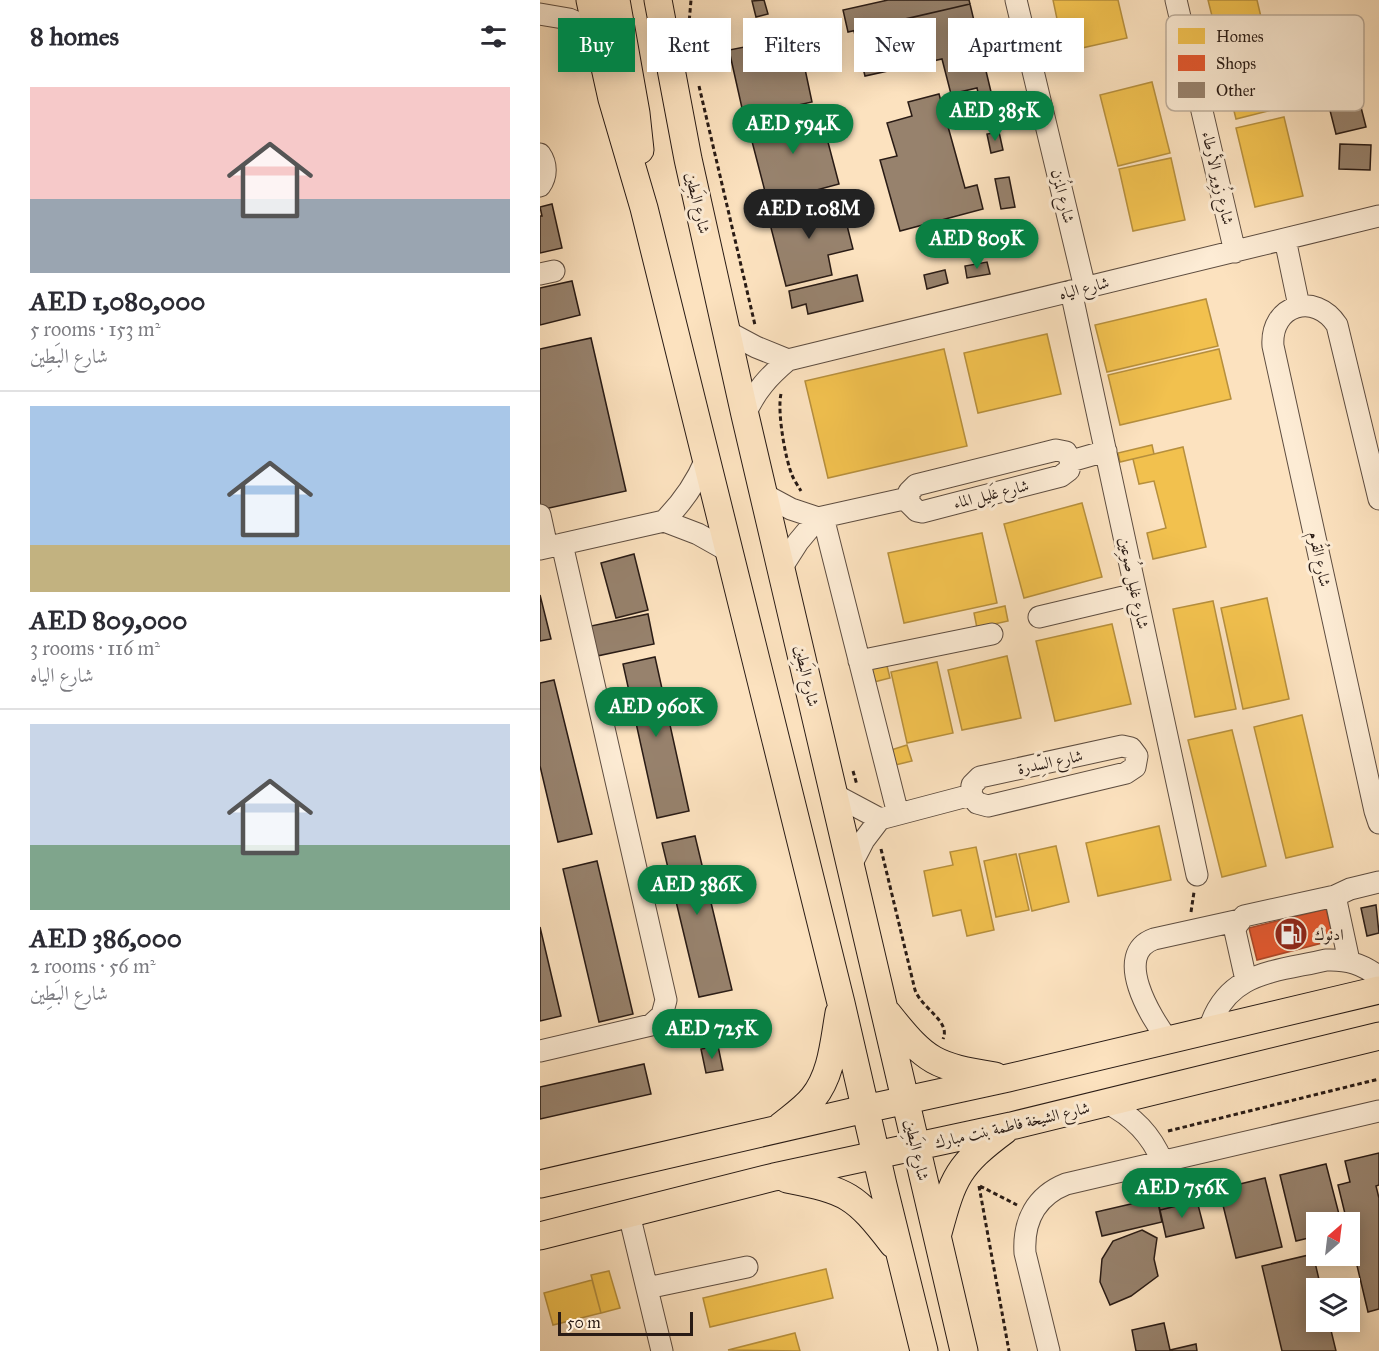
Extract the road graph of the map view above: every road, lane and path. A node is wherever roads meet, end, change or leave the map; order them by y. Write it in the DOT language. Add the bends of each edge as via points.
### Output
graph roads {
  1 [pos="546,0"];
  2 [pos="590,0"];
  3 [pos="616,0"];
  4 [pos="658,0"];
  5 [pos="691,0"];
  6 [pos="1016,0"];
  7 [pos="1176,0"];
  8 [pos="540,4"];
  9 [pos="540,14"];
  10 [pos="1180,15"];
  11 [pos="563,18"];
  12 [pos="594,18"];
  13 [pos="690,18"];
  14 [pos="606,72"];
  15 [pos="698,81"];
  16 [pos="1202,111"];
  17 [pos="540,154"];
  18 [pos="540,186"];
  19 [pos="644,208"];
  20 [pos="1379,216"];
  21 [pos="1285,239"];
  22 [pos="1235,252"];
  23 [pos="1078,289"];
  24 [pos="1299,306"];
  25 [pos="726,331"];
  26 [pos="756,331"];
  27 [pos="788,360"];
  28 [pos="745,415"];
  29 [pos="1106,451"];
  30 [pos="706,459"];
  31 [pos="765,495"];
  32 [pos="1379,499"];
  33 [pos="540,515"];
  34 [pos="821,518"];
  35 [pos="664,521"];
  36 [pos="550,547"];
  37 [pos="730,552"];
  38 [pos="782,567"];
  39 [pos="1136,594"];
  40 [pos="1039,617"];
  41 [pos="992,634"];
  42 [pos="859,661"];
  43 [pos="1169,748"];
  44 [pos="1137,756"];
  45 [pos="835,795"];
  46 [pos="971,795"];
  47 [pos="889,817"];
  48 [pos="1379,823"];
  49 [pos="851,865"];
  50 [pos="1197,875"];
  51 [pos="1379,882"];
  52 [pos="1335,896"];
  53 [pos="1190,920"];
  54 [pos="1240,920"];
  55 [pos="1348,961"];
  56 [pos="1379,977"];
  57 [pos="1246,980"];
  58 [pos="1379,990"];
  59 [pos="842,1003"];
  60 [pos="884,1009"];
  61 [pos="1209,1030"];
  62 [pos="1379,1036"];
  63 [pos="1168,1040"];
  64 [pos="540,1051"];
  65 [pos="1008,1078"];
  66 [pos="1379,1079"];
  67 [pos="905,1101"];
  68 [pos="1107,1103"];
  69 [pos="865,1109"];
  70 [pos="1379,1111"];
  71 [pos="1011,1126"];
  72 [pos="776,1130"];
  73 [pos="1160,1133"];
  74 [pos="916,1148"];
  75 [pos="877,1156"];
  76 [pos="1162,1161"];
  77 [pos="774,1177"];
  78 [pos="974,1183"];
  79 [pos="540,1184"];
  80 [pos="979,1186"];
  81 [pos="1032,1212"];
  82 [pos="629,1214"];
  83 [pos="540,1236"];
  84 [pos="937,1237"];
  85 [pos="900,1253"];
  86 [pos="747,1267"];
  87 [pos="647,1288"];
  88 [pos="662,1351"];
  89 [pos="924,1351"];
  90 [pos="964,1351"];
  91 [pos="1009,1351"];
  92 [pos="1049,1351"];
  1 -- 8 [label="street"];
  2 -- 12 [label="main road"];
  3 -- 19 [label="main road" via="636,113"];
  4 -- 25 [label="main road, شارع البَطِين"];
  5 -- 13 [label="path"];
  6 -- 23 [label="street, شارع المُزن"];
  7 -- 10 [label="street, شارع زُوِير الأرطاء"];
  9 -- 11 [label="street"];
  14 -- 19 [label="main road"];
  15 -- 26 [label="path"];
  16 -- 22 [label="street, شارع زُوِير الأرطاء"];
  17 -- 18 [label="street" via="546,167"];
  19 -- 30 [label="main road"];
  20 -- 21 [label="street, شارع الياه"];
  21 -- 22 [label="street, شارع الياه"];
  21 -- 24 [label="street"];
  22 -- 23 [label="street, شارع الياه"];
  23 -- 27 [label="street, شارع الياه"];
  23 -- 29 [label="street, شارع غليل صُوعِين"];
  24 -- 32 [label="street" via="1325,311 1337,325"];
  24 -- 48 [label="street, شارع القُرم" via="1278,321 1273,346"];
  25 -- 27 [label="street"];
  25 -- 28 [label="main road, شارع البَطِين"];
  27 -- 28 [label="street, شارع الياه" via="766,378"];
  27 -- 34 [label="path" via="779,403 791,474"];
  28 -- 31 [label="main road, شارع البَطِين"];
  29 -- 34 [label="street, شارع غَلِيل الماء" via="1071,460 1069,470 1061,476 927,510 917,511 908,498"];
  29 -- 39 [label="street, شارع غليل صُوعِين"];
  30 -- 35 [label="street" via="684,499"];
  30 -- 37 [label="main road"];
  31 -- 34 [label="street" via="791,509"];
  31 -- 38 [label="main road, شارع البَطِين"];
  33 -- 36 [label="street"];
  34 -- 38 [label="street" via="798,542"];
  34 -- 42 [label="street"];
  35 -- 36 [label="street"];
  35 -- 37 [label="street"];
  36 -- 64 [label="street" via="666,1000 662,1015 651,1025"];
  37 -- 59 [label="main road"];
  38 -- 45 [label="main road, شارع البَطِين"];
  39 -- 40 [label="street"];
  39 -- 43 [label="street, شارع غليل صُوعِين"];
  41 -- 42 [label="street"];
  42 -- 47 [label="street"];
  43 -- 44 [label="street"];
  43 -- 50 [label="street, شارع غليل صُوعِين"];
  44 -- 46 [label="street, شارع السِّدرة" via="1135,767 1126,773 988,806 977,803"];
  44 -- 46 [label="street, شارع السِّدرة" via="1131,748 1122,746 985,776 975,780"];
  45 -- 47 [label="street" via="856,809"];
  45 -- 49 [label="main road, شارع البَطِين"];
  46 -- 47 [label="street"];
  47 -- 49 [label="street" via="864,840"];
  49 -- 60 [label="main road, شارع البَطِين"];
  50 -- 53 [label="path"];
  51 -- 52 [label="street"];
  52 -- 54 [label="street" via="1250,913"];
  52 -- 55 [label="street"];
  54 -- 57 [label="street" via="1235,932"];
  54 -- 63 [label="street" via="1154,939 1140,949 1135,963 1140,991"];
  55 -- 56 [label="street"];
  55 -- 57 [label="street" via="1326,960"];
  57 -- 61 [label="street" via="1225,998"];
  58 -- 61 [label="main road"];
  59 -- 69 [label="main road"];
  59 -- 72 [label="main road" via="820,1087 805,1106"];
  60 -- 65 [label="main road" via="908,1039 932,1060 953,1069"];
  60 -- 67 [label="main road, شارع البَطِين"];
  61 -- 63 [label="main road"];
  62 -- 68 [label="main road, شارع الشيخة فاطمة بنت مبارك"];
  63 -- 65 [label="main road"];
  65 -- 67 [label="main road"];
  66 -- 73 [label="path"];
  67 -- 69 [label="main road"];
  67 -- 74 [label="main road, شارع البَطِين"];
  68 -- 71 [label="main road, شارع الشيخة فاطمة بنت مبارك"];
  68 -- 76 [label="street" via="1141,1126"];
  69 -- 72 [label="main road"];
  69 -- 75 [label="main road"];
  70 -- 76 [label="street"];
  71 -- 74 [label="main road, شارع الشيخة فاطمة بنت مبارك"];
  71 -- 84 [label="main road" via="982,1147 958,1174"];
  72 -- 79 [label="main road"];
  74 -- 75 [label="main road, شارع الشيخة فاطمة بنت مبارك"];
  74 -- 84 [label="main road, شارع البَطِين"];
  75 -- 77 [label="main road, شارع الشيخة فاطمة بنت مبارك"];
  75 -- 85 [label="main road"];
  76 -- 81 [label="street" via="1066,1184 1046,1195"];
  77 -- 82 [label="main road, شارع الشيخة فاطمة بنت مبارك"];
  77 -- 85 [label="main road" via="821,1185 850,1197"];
  78 -- 80 [label="path"];
  80 -- 81 [label="path"];
  80 -- 91 [label="path"];
  81 -- 92 [label="street" via="1025,1253"];
  82 -- 83 [label="main road, شارع الشيخة فاطمة بنت مبارك"];
  82 -- 87 [label="street"];
  84 -- 90 [label="main road, شارع البَطِين"];
  85 -- 89 [label="main road"];
  86 -- 87 [label="street"];
  87 -- 88 [label="street"];
}
